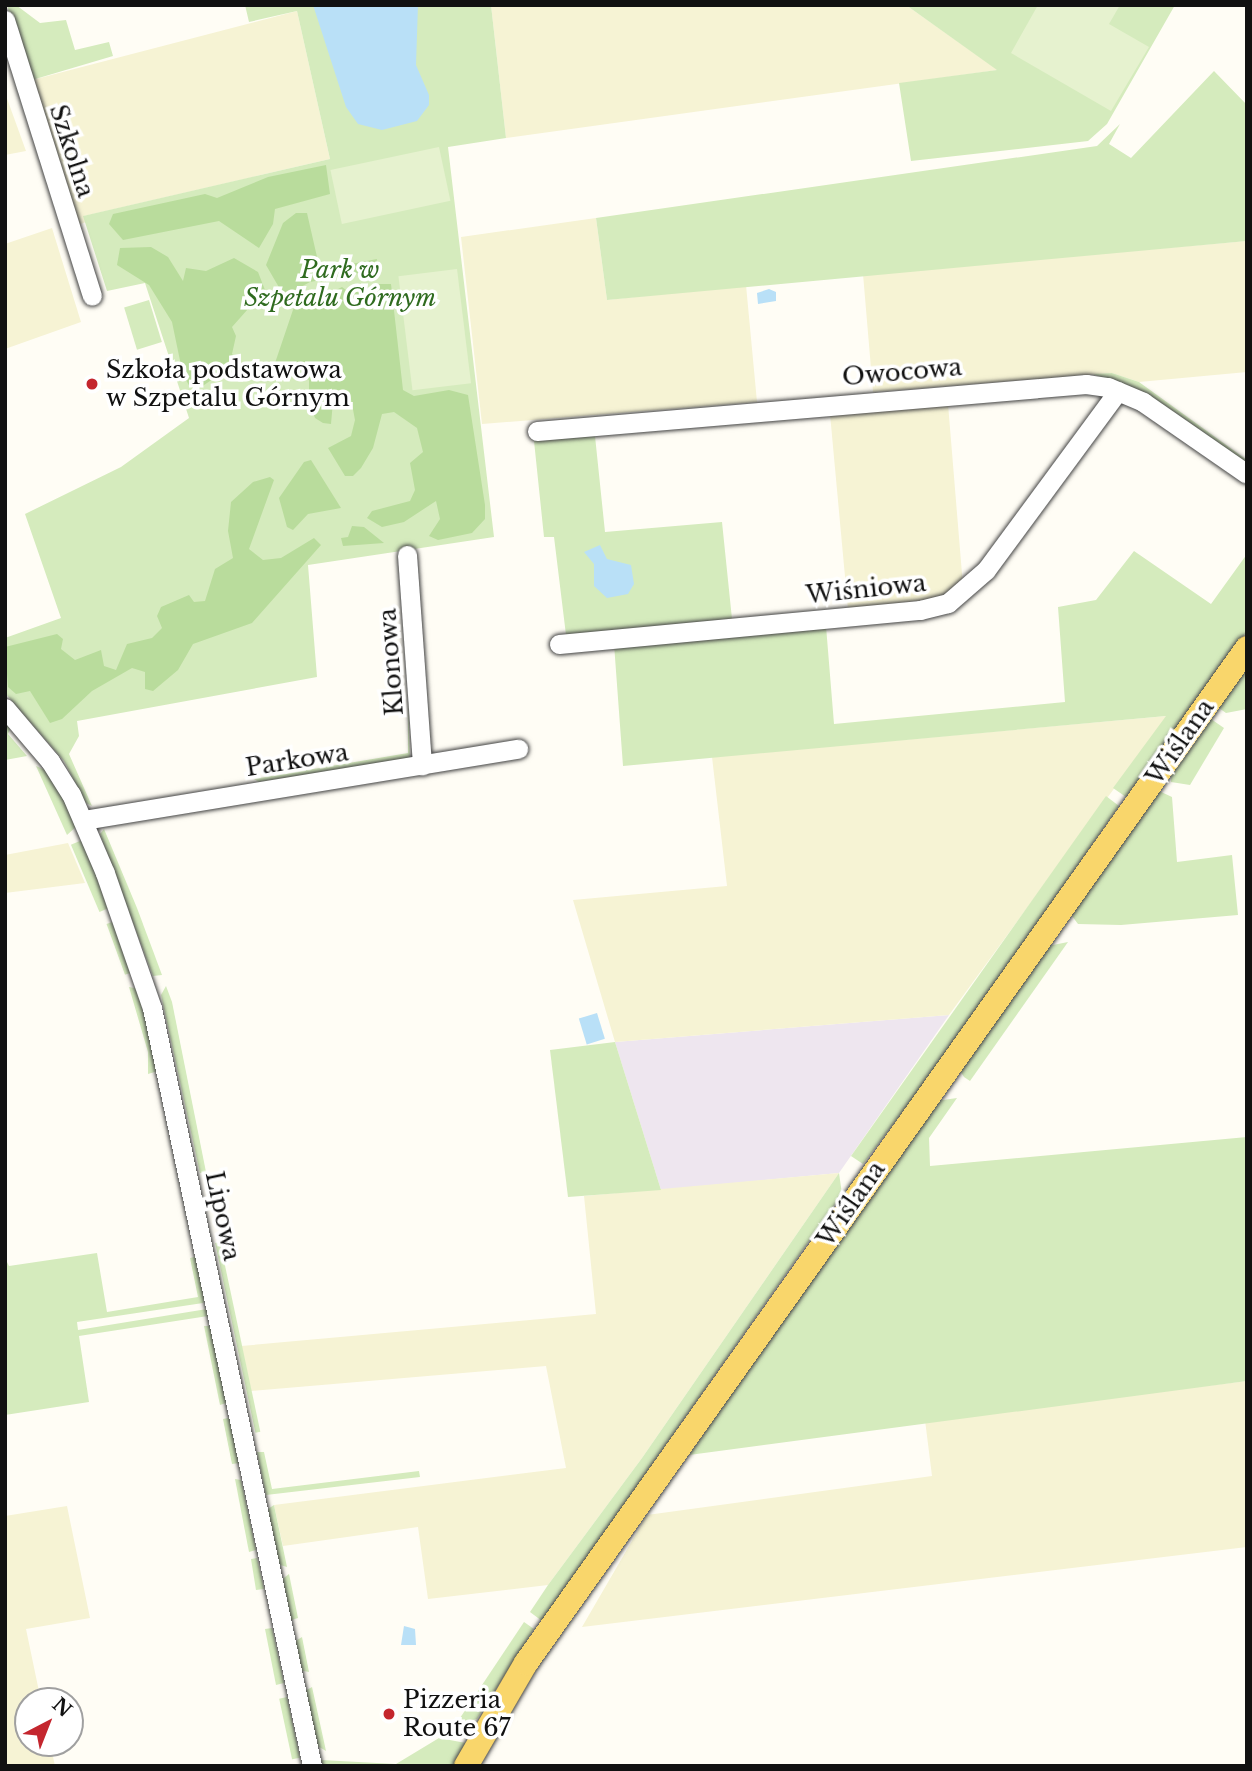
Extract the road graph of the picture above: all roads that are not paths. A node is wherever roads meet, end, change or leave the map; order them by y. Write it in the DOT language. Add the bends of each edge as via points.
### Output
graph roads {
  1 [pos="5,20"];
  2 [pos="93,296"];
  3 [pos="1118,391"];
  4 [pos="537,431"];
  5 [pos="1247,474"];
  6 [pos="407,555"];
  7 [pos="559,644"];
  8 [pos="1247,648"];
  9 [pos="5,708"];
  10 [pos="518,749"];
  11 [pos="422,765"];
  12 [pos="83,820"];
  13 [pos="312,1766"];
  14 [pos="466,1766"];
  1 -- 2 [label="street, Szkolna"];
  3 -- 4 [label="street, Owocowa" via="1072,384"];
  3 -- 5 [label="street, Owocowa" via="1161,413"];
  3 -- 7 [label="street, Wiśniowa" via="986,570 948,603 920,610"];
  6 -- 11 [label="street, Klonowa"];
  8 -- 14 [label="main road, Wiślana" via="526,1663"];
  9 -- 12 [label="street, Lipowa" via="50,761"];
  10 -- 11 [label="street, Parkowa"];
  11 -- 12 [label="street, Parkowa"];
  12 -- 13 [label="street, Lipowa" via="134,951 162,1047"];
}
